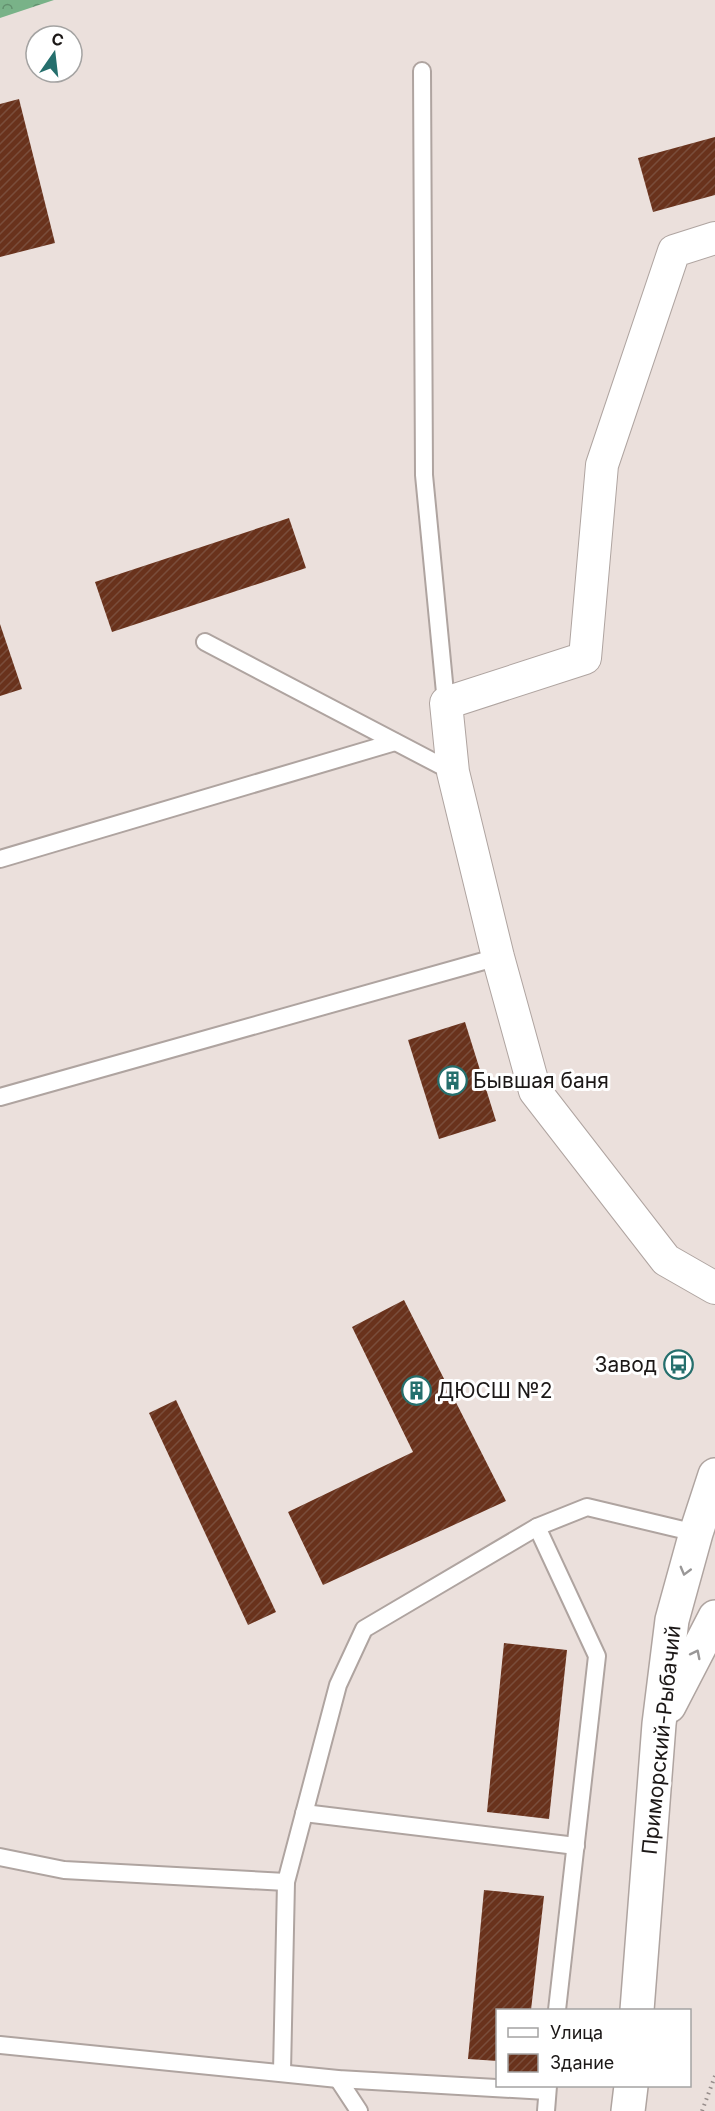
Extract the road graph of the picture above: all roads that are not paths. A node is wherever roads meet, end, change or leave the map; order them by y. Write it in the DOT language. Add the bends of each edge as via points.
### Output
graph roads {
  1 [pos="422,71"];
  2 [pos="715,238"];
  3 [pos="206,642"];
  4 [pos="446,704"];
  5 [pos="395,742"];
  6 [pos="453,772"];
  7 [pos="0,859"];
  8 [pos="498,957"];
  9 [pos="0,1097"];
  10 [pos="715,1288"];
  11 [pos="715,1475"];
  12 [pos="537,1527"];
  13 [pos="696,1533"];
  14 [pos="715,1617"];
  15 [pos="659,1724"];
  16 [pos="304,1813"];
  17 [pos="576,1846"];
  18 [pos="0,1857"];
  19 [pos="286,1882"];
  20 [pos="556,2009"];
  21 [pos="637,2009"];
  22 [pos="0,2044"];
  23 [pos="282,2072"];
  24 [pos="338,2079"];
  25 [pos="496,2086"];
  26 [pos="525,2087"];
  27 [pos="631,2087"];
  28 [pos="548,2088"];
  29 [pos="359,2111"];
  30 [pos="546,2111"];
  31 [pos="628,2111"];
  1 -- 4 [label="lane" via="424,475"];
  2 -- 4 [label="street" via="674,251 602,465 585,658"];
  3 -- 5 [label="lane"];
  4 -- 6 [label="street"];
  5 -- 6 [label="lane"];
  5 -- 7 [label="lane"];
  6 -- 8 [label="street"];
  8 -- 9 [label="lane"];
  8 -- 10 [label="street" via="536,1091 666,1260"];
  11 -- 13 [label="main road, Приморский-Рыбачий"];
  12 -- 13 [label="lane" via="587,1507"];
  12 -- 16 [label="lane" via="364,1629 338,1685"];
  12 -- 17 [label="lane" via="597,1656"];
  13 -- 15 [label="main road, Приморский-Рыбачий, one-way" via="672,1620"];
  15 -- 14 [label="main road, one-way"];
  15 -- 21 [label="main road, Приморский-Рыбачий"];
  16 -- 17 [label="lane"];
  16 -- 19 [label="lane"];
  17 -- 20 [label="lane"];
  18 -- 19 [label="lane" via="64,1870"];
  19 -- 23 [label="lane"];
  22 -- 23 [label="lane"];
  23 -- 24 [label="lane"];
  24 -- 25 [label="lane"];
  24 -- 29 [label="lane"];
  26 -- 28 [label="lane"];
  27 -- 31 [label="main road"];
  28 -- 30 [label="lane"];
}
